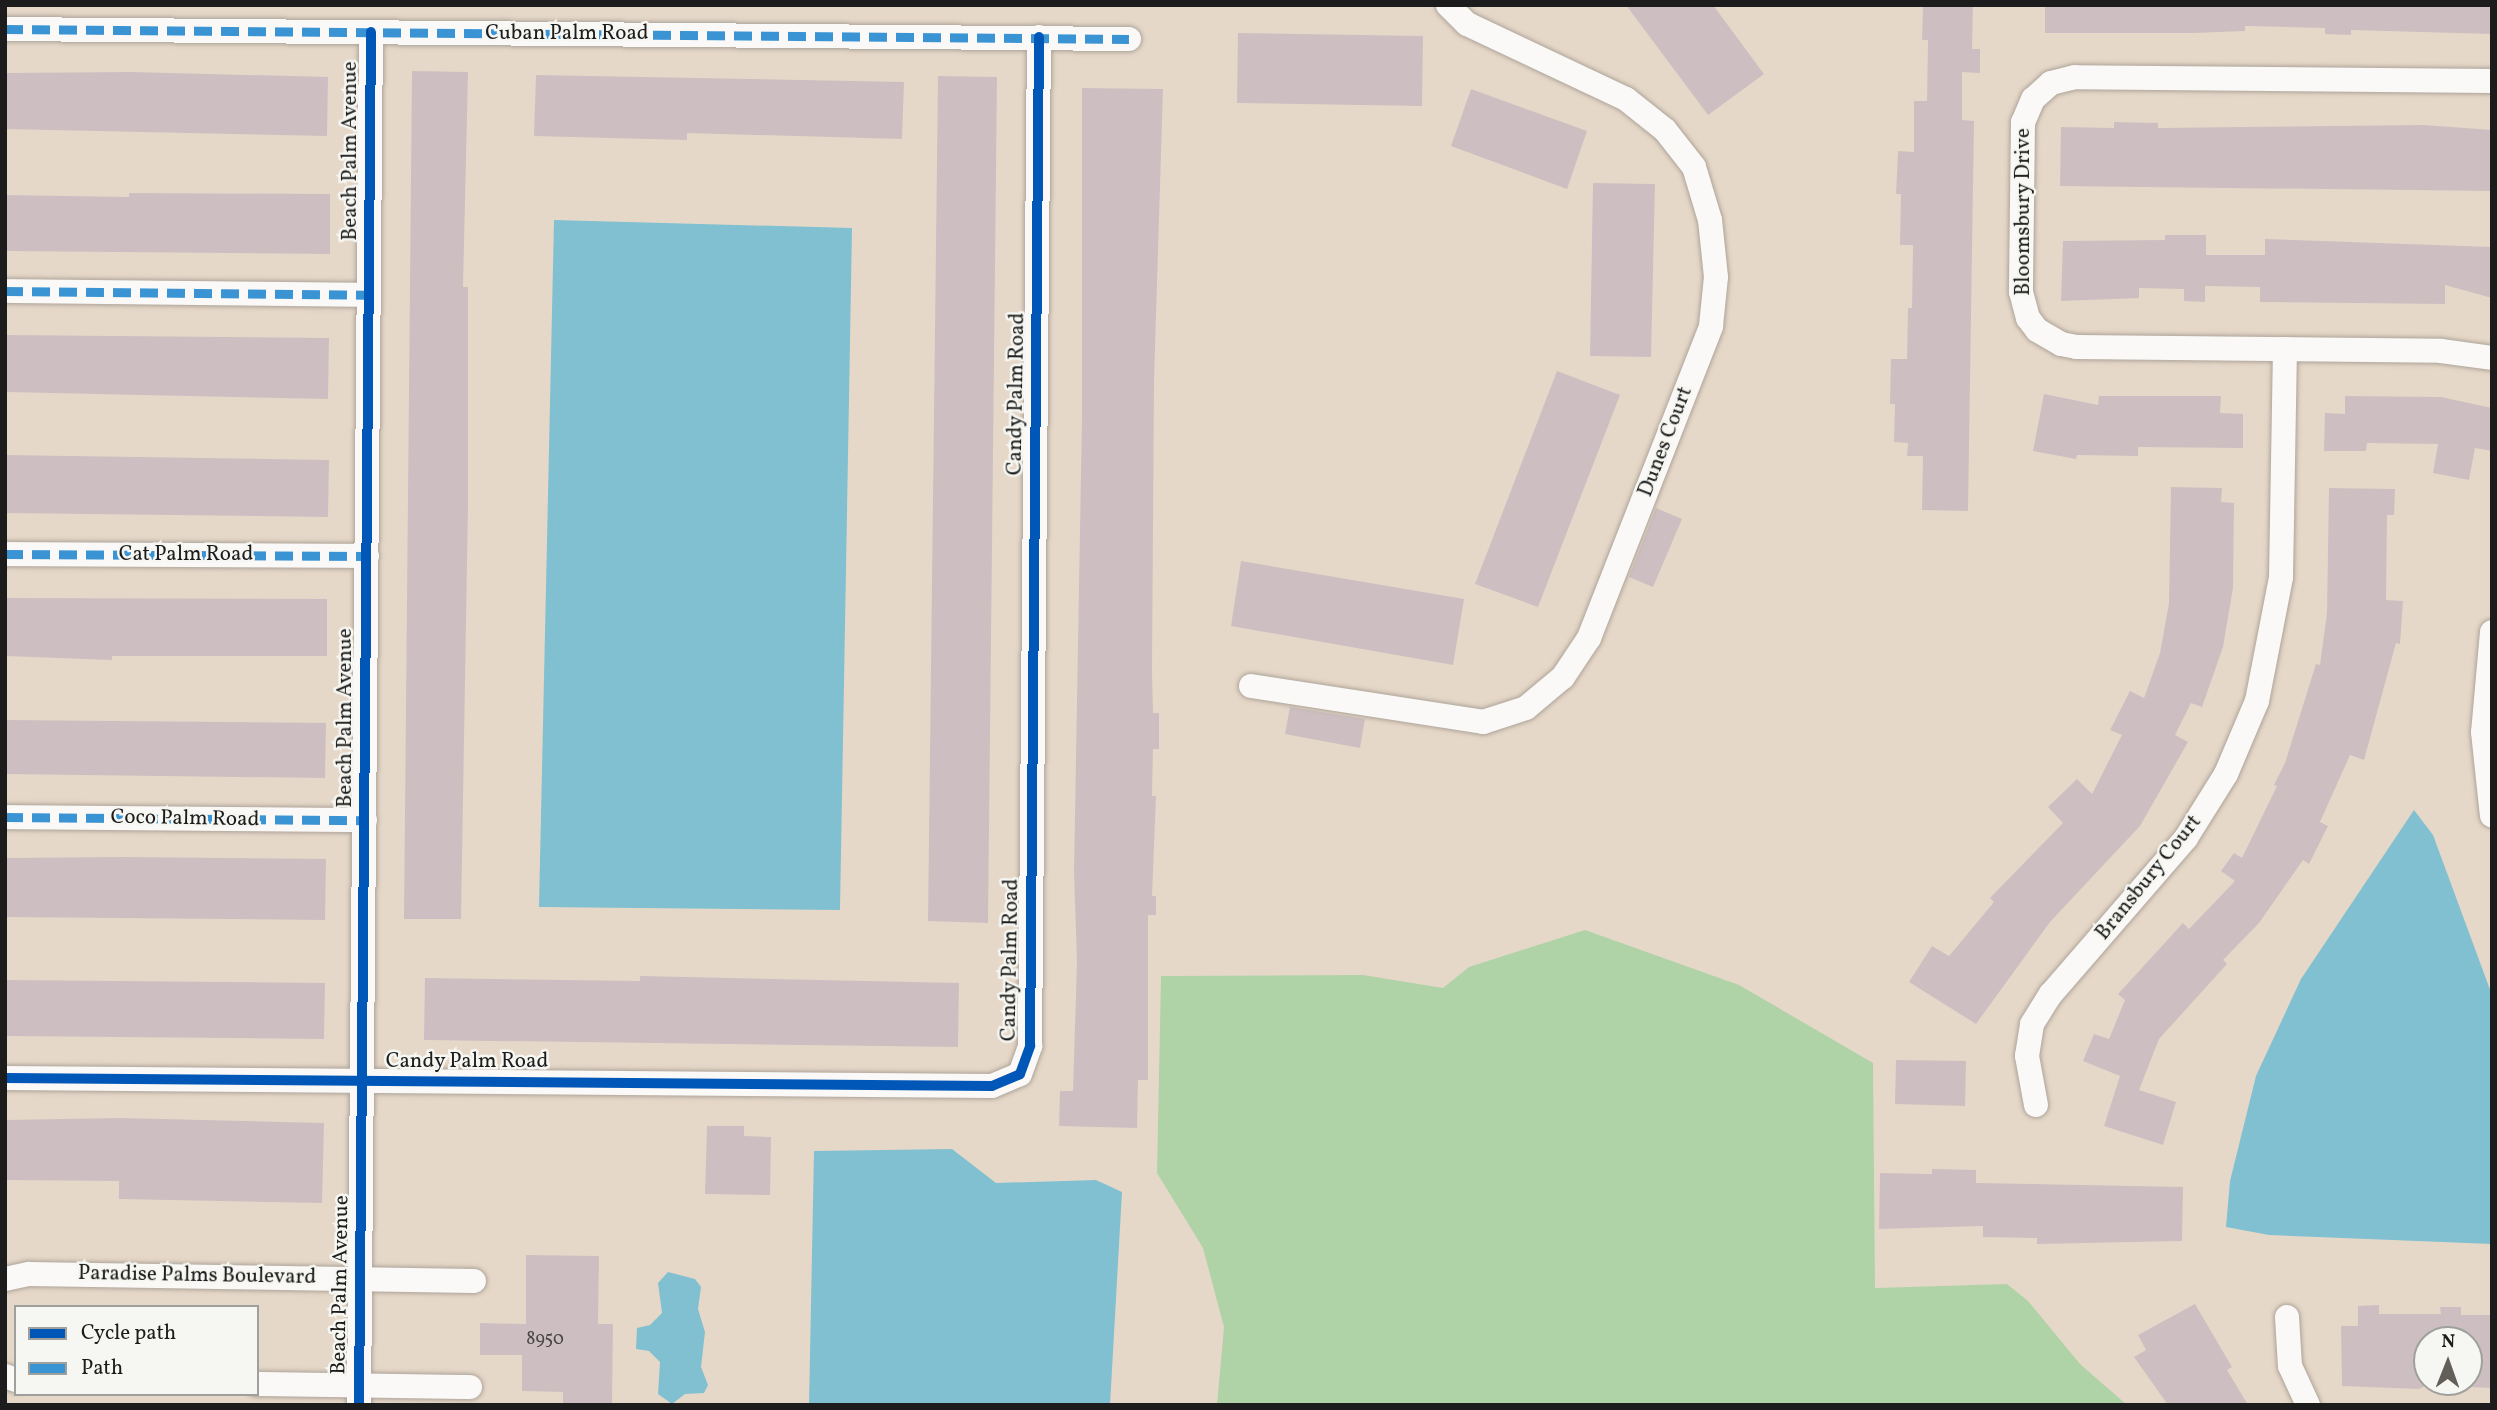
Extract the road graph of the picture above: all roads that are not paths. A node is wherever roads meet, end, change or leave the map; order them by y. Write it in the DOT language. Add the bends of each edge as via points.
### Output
graph roads {
  1 [pos="1448,5"];
  2 [pos="5,29"];
  3 [pos="371,32"];
  4 [pos="1039,37"];
  5 [pos="1129,39"];
  6 [pos="2492,81"];
  7 [pos="5,291"];
  8 [pos="369,295"];
  9 [pos="2285,349"];
  10 [pos="2492,358"];
  11 [pos="5,554"];
  12 [pos="367,556"];
  13 [pos="2492,632"];
  14 [pos="1251,686"];
  15 [pos="2492,816"];
  16 [pos="5,817"];
  17 [pos="365,820"];
  18 [pos="5,1078"];
  19 [pos="363,1081"];
  20 [pos="2036,1105"];
  21 [pos="5,1279"];
  22 [pos="361,1279"];
  23 [pos="474,1281"];
  24 [pos="2287,1317"];
  25 [pos="259,1384"];
  26 [pos="470,1387"];
  27 [pos="359,1395"];
  28 [pos="2308,1405"];
  1 -- 14 [label="street, Dunes Court" via="1467,24 1626,99 1665,130 1694,167 1710,220 1716,277 1711,326 1590,638 1563,677 1526,708 1483,722"];
  2 -- 3 [label="street, Cuban Palm Road"];
  3 -- 4 [label="street, Cuban Palm Road"];
  3 -- 8 [label="street, Beach Palm Avenue"];
  4 -- 5 [label="street, Cuban Palm Road"];
  4 -- 19 [label="street, Candy Palm Road" via="1030,1046 1026,1066 1012,1080 992,1086"];
  6 -- 9 [label="street, Bloomsbury Drive" via="2075,77 2051,83 2033,99 2022,135 2021,292 2028,318 2037,330 2077,347"];
  7 -- 8 [label="street"];
  8 -- 12 [label="street, Beach Palm Avenue"];
  9 -- 10 [label="street, Bloomsbury Drive" via="2441,351"];
  9 -- 20 [label="street, Bransbury Court" via="2281,577 2257,701 2226,774 2186,838 2051,994 2032,1024 2027,1056"];
  11 -- 12 [label="street, Cat Palm Road"];
  12 -- 17 [label="street, Beach Palm Avenue"];
  13 -- 15 [label="street" via="2483,732"];
  16 -- 17 [label="street, Coco Palm Road"];
  17 -- 19 [label="street, Beach Palm Avenue"];
  18 -- 19 [label="street, Candy Palm Road"];
  19 -- 22 [label="street, Beach Palm Avenue"];
  21 -- 22 [label="street, Paradise Palms Boulevard" via="29,1274"];
  22 -- 23 [label="street, Paradise Palms Boulevard"];
  22 -- 27 [label="street, Beach Palm Avenue"];
  24 -- 28 [label="street" via="2290,1366"];
  25 -- 27 [label="street"];
  26 -- 27 [label="street"];
}
